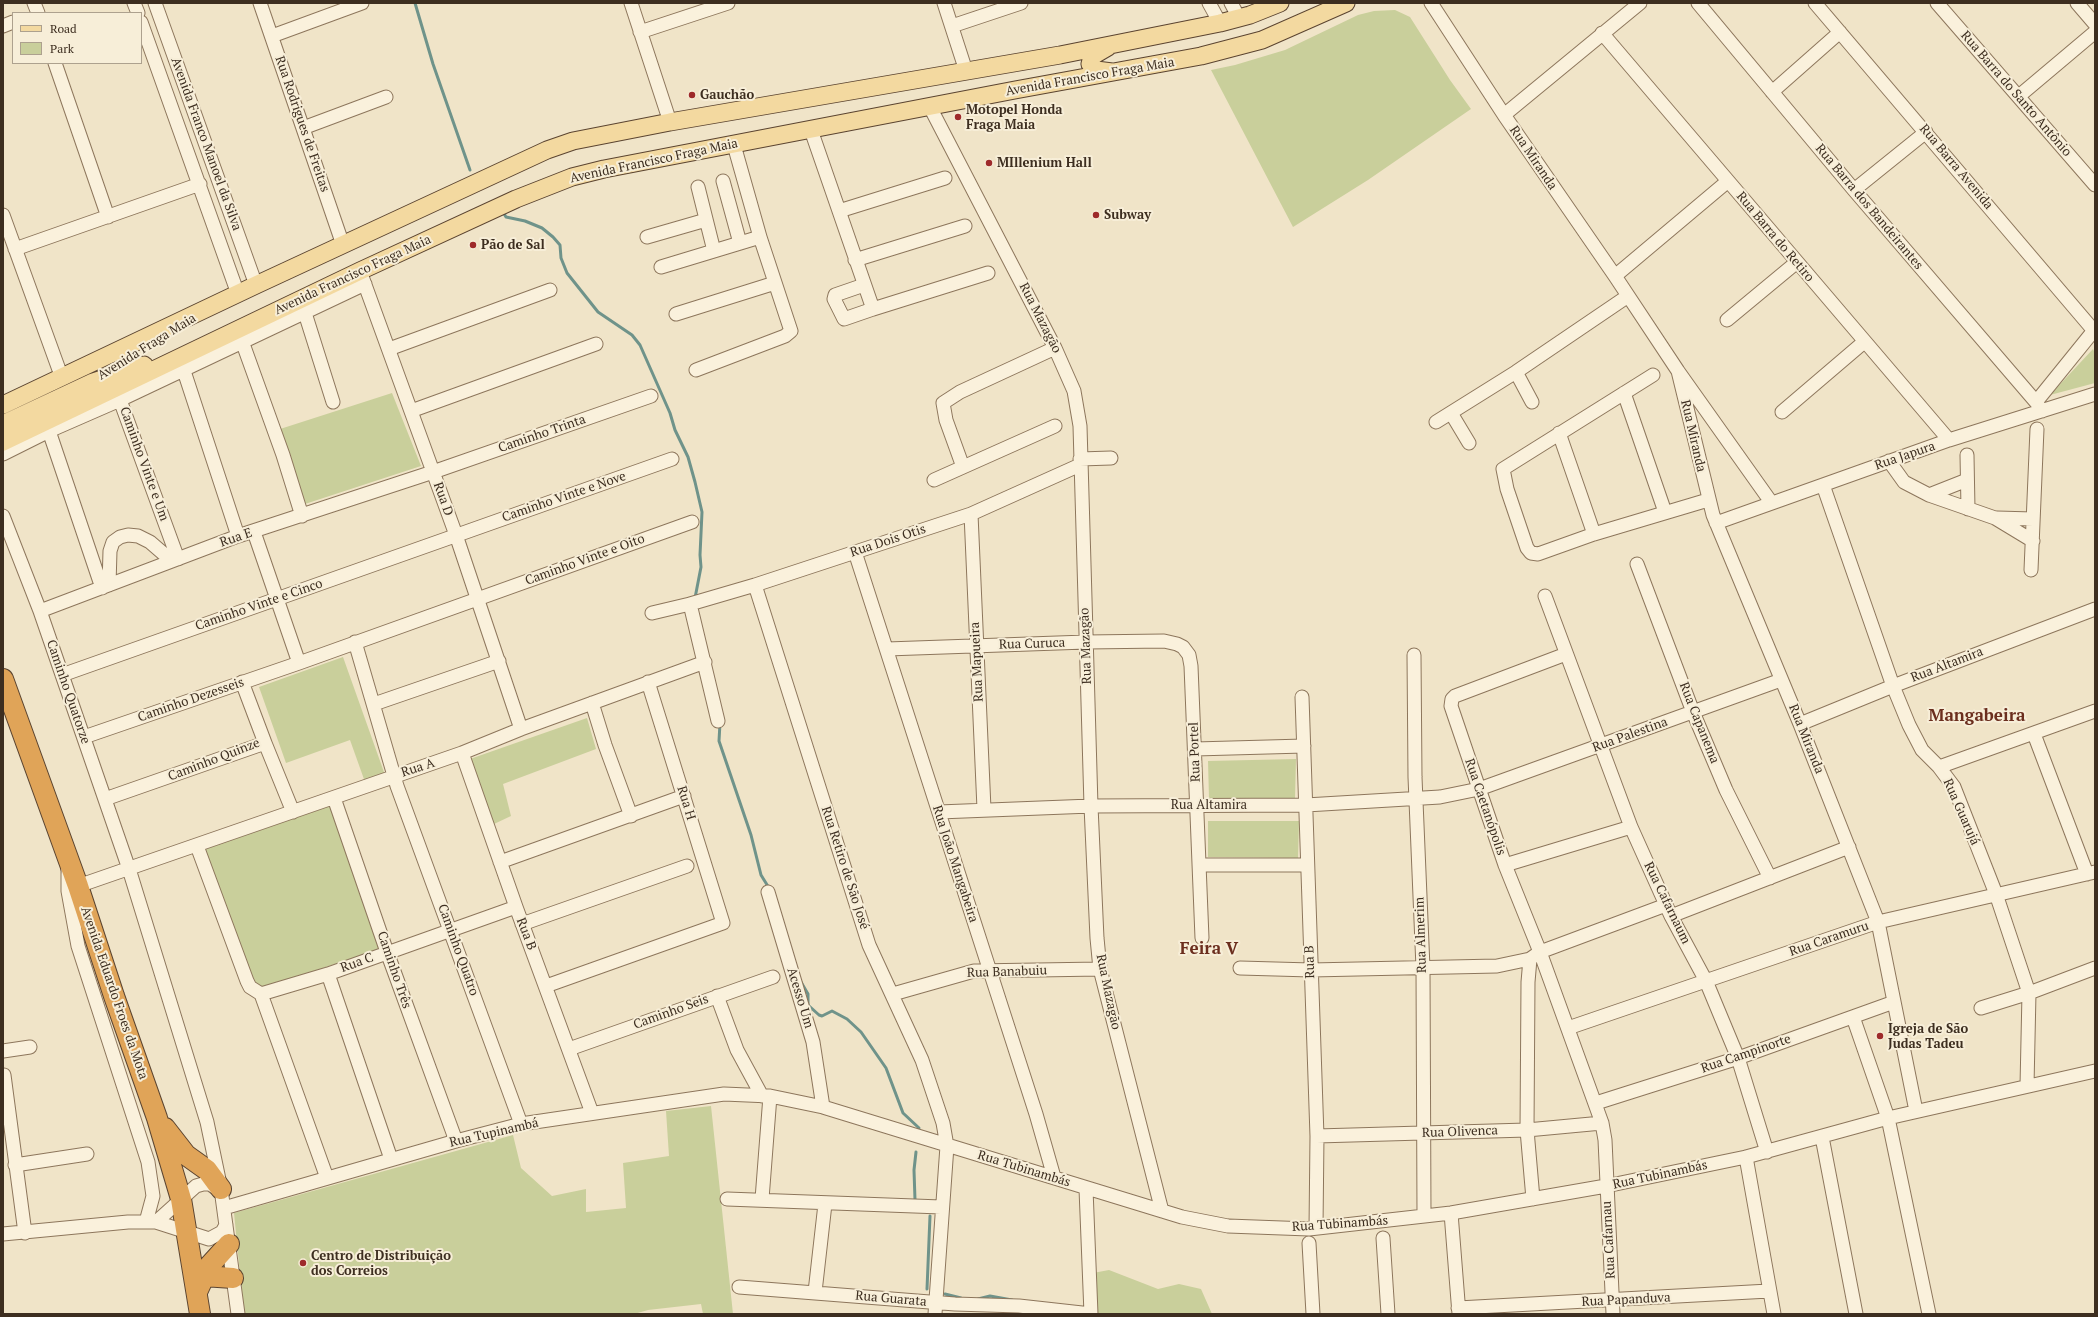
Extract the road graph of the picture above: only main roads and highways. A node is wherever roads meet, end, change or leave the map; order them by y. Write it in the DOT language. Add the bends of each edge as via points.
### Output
graph roads {
  1 [pos="1280,3"];
  2 [pos="1346,3"];
  3 [pos="1114,44"];
  4 [pos="1060,55"];
  5 [pos="1118,72"];
  6 [pos="1075,79"];
  7 [pos="201,313"];
  8 [pos="207,345"];
  9 [pos="88,384"];
  10 [pos="3,405"];
  11 [pos="3,424"];
  12 [pos="3,442"];
  13 [pos="3,679"];
  14 [pos="157,1118"];
  15 [pos="222,1191"];
  16 [pos="227,1234"];
  17 [pos="233,1278"];
  18 [pos="200,1284"];
  19 [pos="200,1314"];
  1 -- 3 [label="main road, Avenida Francisco Fraga Maia" via="1220,23"];
  2 -- 5 [label="main road, Avenida Francisco Fraga Maia" via="1288,30 1233,49"];
  3 -- 4 [label="main road, Avenida Francisco Fraga Maia"];
  3 -- 5 [label="main road" via="1096,54 1090,64 1100,71"];
  4 -- 6 [label="main road" via="1086,64 1087,72"];
  4 -- 7 [label="main road, Avenida Francisco Fraga Maia" via="573,141 547,150"];
  5 -- 6 [label="main road, Avenida Francisco Fraga Maia"];
  6 -- 8 [label="main road, Avenida Francisco Fraga Maia" via="572,177 516,199 362,278"];
  7 -- 9 [label="main road, Avenida Fraga Maia"];
  7 -- 10 [label="main road, Avenida Francisco Fraga Maia"];
  8 -- 9 [label="main road, Avenida Fraga Maia"];
  8 -- 12 [label="main road, Avenida Francisco Fraga Maia"];
  9 -- 11 [label="main road"];
  13 -- 14 [label="highway, Avenida Eduardo Froes da Mota" via="68,857"];
  14 -- 15 [label="highway" via="186,1155 207,1170"];
  14 -- 18 [label="highway, Avenida Eduardo Froes da Mota"];
  16 -- 18 [label="highway"];
  17 -- 18 [label="highway"];
  18 -- 19 [label="highway, Avenida Eduardo Froes da Mota"];
}
